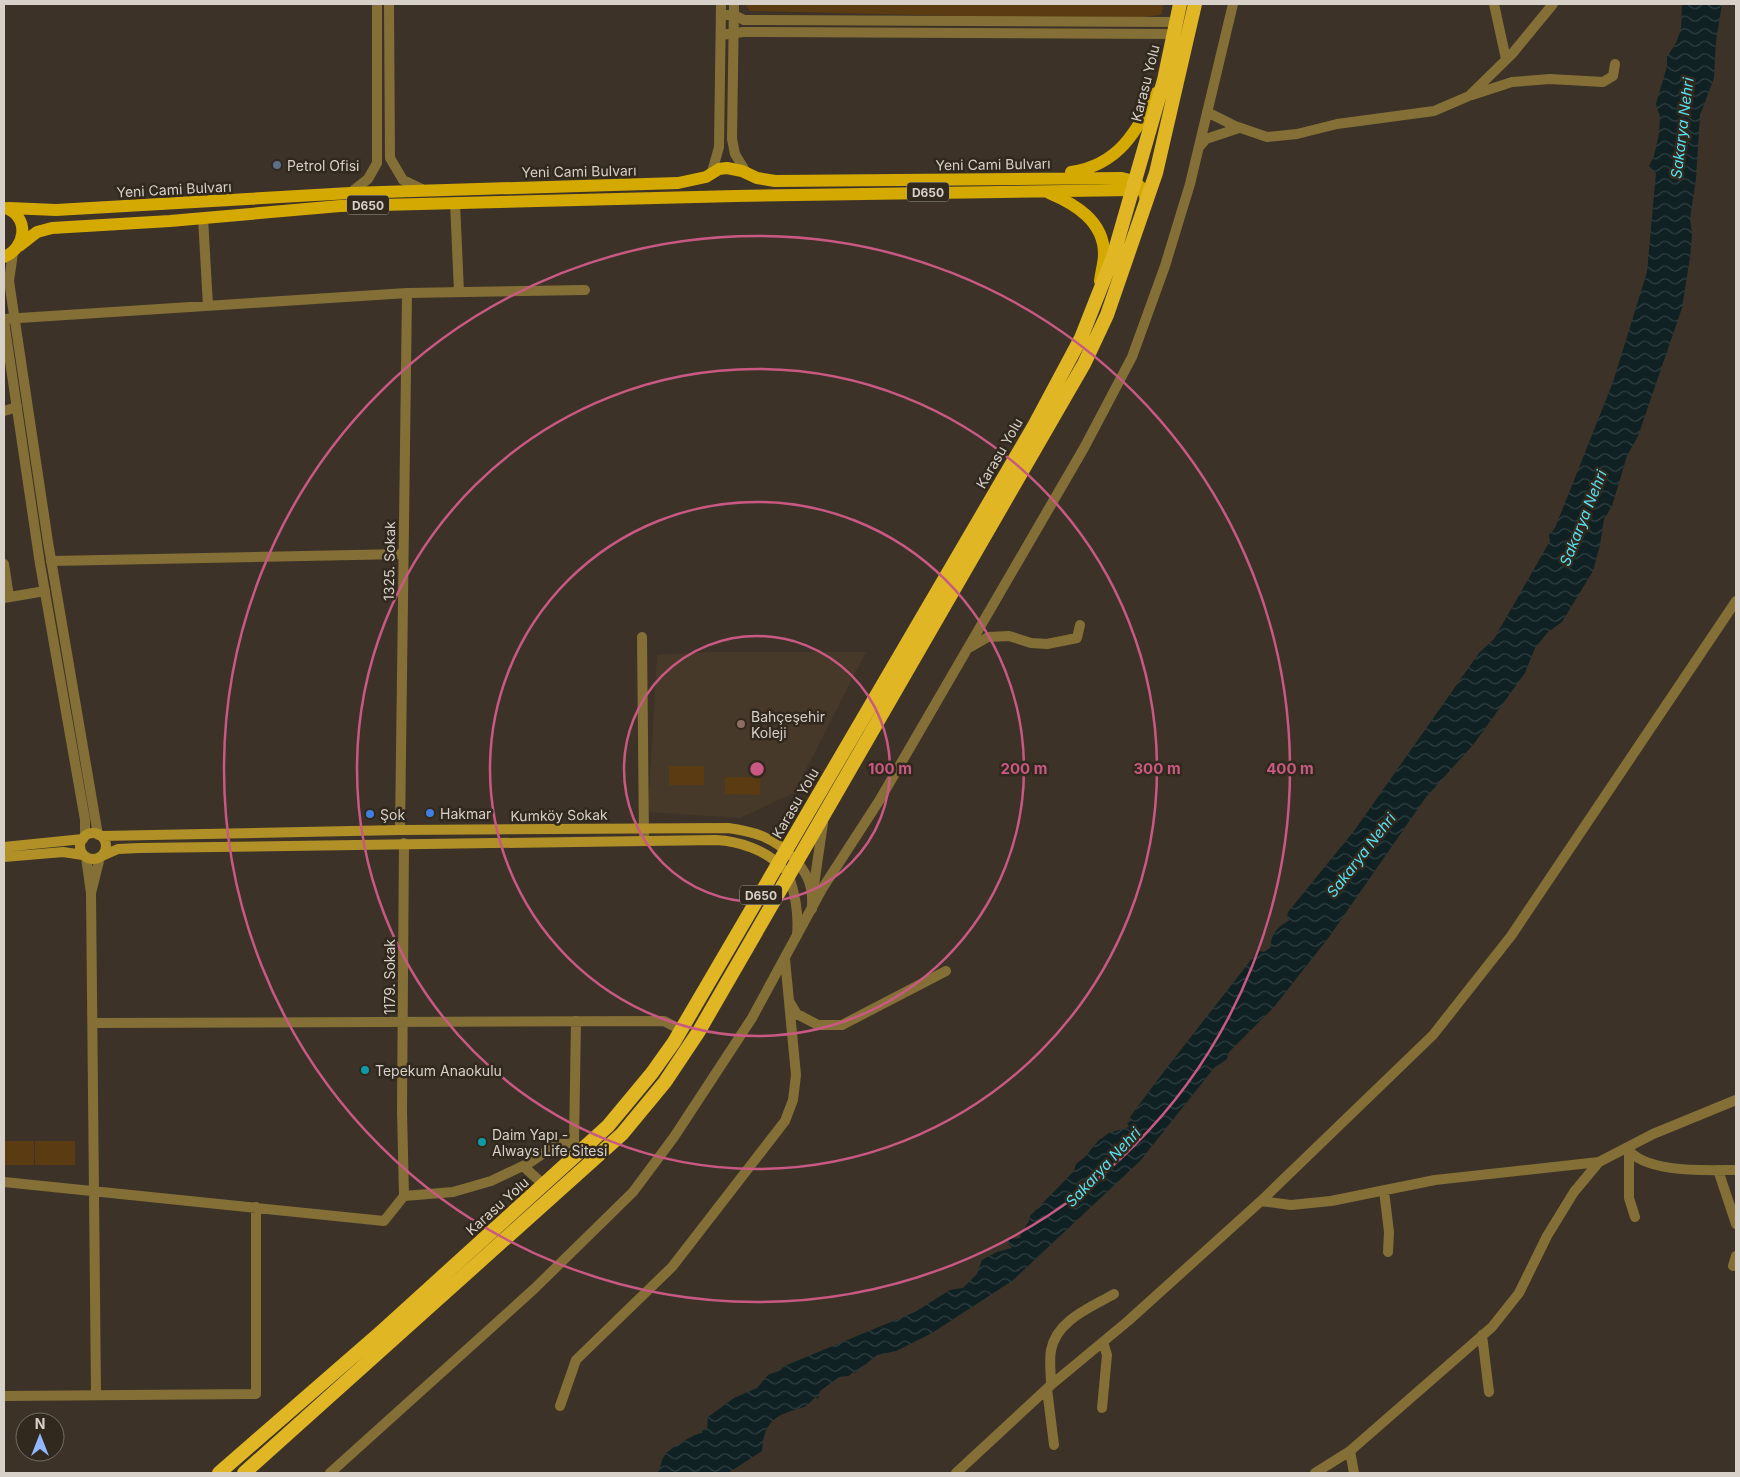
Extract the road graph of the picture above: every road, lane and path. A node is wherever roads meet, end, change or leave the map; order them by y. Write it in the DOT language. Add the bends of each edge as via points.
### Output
graph roads {
  1 [pos="377,4"];
  2 [pos="389,4"];
  3 [pos="721,4"];
  4 [pos="1180,4"];
  5 [pos="1195,4"];
  6 [pos="1233,4"];
  7 [pos="1494,4"];
  8 [pos="1553,4"];
  9 [pos="734,9"];
  10 [pos="721,15"];
  11 [pos="1175,28"];
  12 [pos="721,35"];
  13 [pos="733,35"];
  14 [pos="1506,59"];
  15 [pos="1615,64"];
  16 [pos="1164,80"];
  17 [pos="1469,96"];
  18 [pos="1207,112"];
  19 [pos="1239,128"];
  20 [pos="1199,147"];
  21 [pos="712,172"];
  22 [pos="746,172"];
  23 [pos="1034,178"];
  24 [pos="426,190"];
  25 [pos="1042,190"];
  26 [pos="1139,190"];
  27 [pos="350,193"];
  28 [pos="730,196"];
  29 [pos="455,202"];
  30 [pos="6,207"];
  31 [pos="202,218"];
  32 [pos="12,252"];
  33 [pos="585,290"];
  34 [pos="460,292"];
  35 [pos="407,293"];
  36 [pos="1097,300"];
  37 [pos="208,306"];
  38 [pos="15,318"];
  39 [pos="4,320"];
  40 [pos="17,407"];
  41 [pos="4,410"];
  42 [pos="403,554"];
  43 [pos="51,561"];
  44 [pos="4,564"];
  45 [pos="45,592"];
  46 [pos="6,598"];
  47 [pos="1736,601"];
  48 [pos="1080,625"];
  49 [pos="642,637"];
  50 [pos="966,649"];
  51 [pos="825,815"];
  52 [pos="645,827"];
  53 [pos="400,830"];
  54 [pos="100,836"];
  55 [pos="84,838"];
  56 [pos="644,840"];
  57 [pos="404,843"];
  58 [pos="4,847"];
  59 [pos="786,850"];
  60 [pos="85,856"];
  61 [pos="101,856"];
  62 [pos="4,857"];
  63 [pos="798,863"];
  64 [pos="779,865"];
  65 [pos="789,876"];
  66 [pos="813,892"];
  67 [pos="91,893"];
  68 [pos="812,910"];
  69 [pos="797,935"];
  70 [pos="784,958"];
  71 [pos="946,972"];
  72 [pos="788,1000"];
  73 [pos="576,1021"];
  74 [pos="402,1022"];
  75 [pos="93,1023"];
  76 [pos="681,1030"];
  77 [pos="1736,1100"];
  78 [pos="580,1144"];
  79 [pos="1628,1150"];
  80 [pos="1599,1162"];
  81 [pos="523,1166"];
  82 [pos="1718,1170"];
  83 [pos="1736,1170"];
  84 [pos="4,1182"];
  85 [pos="544,1185"];
  86 [pos="94,1189"];
  87 [pos="1384,1191"];
  88 [pos="404,1196"];
  89 [pos="1261,1201"];
  90 [pos="256,1207"];
  91 [pos="1635,1217"];
  92 [pos="1736,1224"];
  93 [pos="1388,1252"];
  94 [pos="1114,1294"];
  95 [pos="1482,1335"];
  96 [pos="1103,1342"];
  97 [pos="1049,1387"];
  98 [pos="1489,1392"];
  99 [pos="96,1394"];
  100 [pos="4,1396"];
  101 [pos="560,1406"];
  102 [pos="1102,1408"];
  103 [pos="1054,1445"];
  104 [pos="1350,1451"];
  105 [pos="219,1473"];
  106 [pos="244,1473"];
  107 [pos="330,1473"];
  108 [pos="956,1473"];
  109 [pos="1315,1473"];
  110 [pos="1354,1473"];
  1 -- 27 [label="street" via="377,163 368,179"];
  2 -- 24 [label="street" via="390,158 403,180"];
  3 -- 10 [label="street"];
  4 -- 11 [label="highway, Karasu Yolu / D650"];
  5 -- 26 [label="highway, Karasu Yolu / D650" via="1156,172"];
  6 -- 18 [label="street"];
  7 -- 14 [label="street"];
  8 -- 14 [label="street"];
  9 -- 10 [label="street"];
  9 -- 11 [label="street" via="744,20"];
  9 -- 13 [label="street"];
  10 -- 12 [label="street"];
  11 -- 13 [label="street" via="743,32"];
  11 -- 16 [label="highway, Karasu Yolu / D650"];
  12 -- 13 [label="street"];
  12 -- 21 [label="street" via="719,148"];
  13 -- 22 [label="street" via="732,139 735,154"];
  14 -- 17 [label="street"];
  15 -- 17 [label="street" via="1613,76 1603,82 1550,79 1512,82"];
  16 -- 23 [label="main road" via="1136,130 1124,146 1105,161 1085,170"];
  16 -- 26 [label="highway, Karasu Yolu / D650"];
  17 -- 19 [label="street" via="1434,111 1337,124 1297,134 1266,137"];
  18 -- 19 [label="street"];
  18 -- 20 [label="street"];
  19 -- 20 [label="street" via="1206,139"];
  20 -- 50 [label="street" via="1165,266 1132,357 1084,448"];
  21 -- 22 [label="main road, Yeni Cami Bulvarı" via="727,168"];
  21 -- 24 [label="main road, Yeni Cami Bulvarı" via="706,177 678,183"];
  21 -- 28 [label="main road" via="709,185 716,194"];
  22 -- 23 [label="main road, Yeni Cami Bulvarı" via="775,181"];
  22 -- 28 [label="main road" via="745,184"];
  23 -- 26 [label="main road, Yeni Cami Bulvarı" via="1122,178"];
  24 -- 27 [label="main road, Yeni Cami Bulvarı"];
  25 -- 26 [label="main road, Yeni Cami Bulvarı / D650"];
  25 -- 28 [label="main road, Yeni Cami Bulvarı / D650"];
  25 -- 36 [label="main road" via="1072,203 1093,222 1104,253"];
  26 -- 36 [label="highway, Karasu Yolu / D650"];
  26 -- 51 [label="highway" via="1107,315 1084,364"];
  27 -- 30 [label="main road, Yeni Cami Bulvarı" via="56,210"];
  28 -- 29 [label="main road, Yeni Cami Bulvarı / D650"];
  29 -- 31 [label="main road, Yeni Cami Bulvarı / D650" via="340,206"];
  29 -- 34 [label="street"];
  30 -- 32 [label="main road" via="16,213 23,230"];
  31 -- 32 [label="main road, Yeni Cami Bulvarı / D650" via="52,228 37,232"];
  31 -- 37 [label="street"];
  32 -- 38 [label="street" via="9,281"];
  33 -- 34 [label="street"];
  34 -- 35 [label="street"];
  35 -- 37 [label="street"];
  35 -- 42 [label="street, 1325. Sokak"];
  36 -- 59 [label="highway, Karasu Yolu / D650" via="1081,338 1043,409"];
  37 -- 38 [label="street"];
  38 -- 39 [label="street"];
  38 -- 43 [label="street"];
  39 -- 40 [label="street"];
  40 -- 41 [label="street"];
  40 -- 45 [label="street"];
  42 -- 43 [label="street"];
  42 -- 53 [label="street, 1325. Sokak"];
  43 -- 54 [label="street"];
  44 -- 46 [label="street"];
  45 -- 46 [label="street"];
  45 -- 55 [label="street" via="78,776"];
  47 -- 89 [label="street" via="1511,936 1433,1035"];
  48 -- 50 [label="street" via="1076,638 1047,644 1009,636 988,637"];
  49 -- 52 [label="street"];
  50 -- 68 [label="street"];
  51 -- 63 [label="highway"];
  51 -- 66 [label="street"];
  52 -- 53 [label="main road, Kumköy Sokak"];
  52 -- 56 [label="street"];
  52 -- 59 [label="main road, Kumköy Sokak" via="748,831 769,838"];
  53 -- 54 [label="main road, Kumköy Sokak"];
  54 -- 55 [label="main road" via="93,834"];
  54 -- 61 [label="main road" via="106,848"];
  55 -- 58 [label="main road"];
  55 -- 60 [label="main road" via="80,847"];
  56 -- 57 [label="main road, Kumköy Sokak"];
  56 -- 64 [label="main road, Kumköy Sokak" via="732,840 760,852"];
  57 -- 61 [label="main road, Kumköy Sokak" via="139,848"];
  57 -- 74 [label="street, 1179. Sokak"];
  59 -- 63 [label="main road, Kumköy Sokak"];
  59 -- 64 [label="highway, Karasu Yolu / D650"];
  60 -- 61 [label="main road" via="94,859"];
  60 -- 62 [label="main road" via="63,852"];
  60 -- 67 [label="street"];
  61 -- 67 [label="street"];
  63 -- 65 [label="highway"];
  63 -- 66 [label="street" via="809,877"];
  64 -- 65 [label="main road, Kumköy Sokak"];
  64 -- 76 [label="highway, Karasu Yolu / D650"];
  65 -- 69 [label="street" via="799,915"];
  65 -- 106 [label="highway" via="699,1030 665,1082 622,1134"];
  66 -- 68 [label="street"];
  67 -- 75 [label="street"];
  68 -- 69 [label="street"];
  69 -- 70 [label="street"];
  70 -- 72 [label="street"];
  70 -- 107 [label="street" via="747,1026 674,1137 633,1192 527,1296"];
  71 -- 72 [label="street" via="842,1025 818,1025 797,1014"];
  72 -- 101 [label="street" via="796,1075 793,1100 785,1120 672,1267 576,1360"];
  73 -- 74 [label="street"];
  73 -- 76 [label="street" via="664,1021"];
  73 -- 78 [label="street" via="574,1128"];
  74 -- 75 [label="street"];
  74 -- 88 [label="street, 1179. Sokak"];
  75 -- 86 [label="street"];
  76 -- 78 [label="highway, Karasu Yolu / D650" via="652,1073 608,1126"];
  77 -- 79 [label="street" via="1653,1134"];
  78 -- 81 [label="street" via="557,1144"];
  78 -- 85 [label="highway, Karasu Yolu / D650"];
  79 -- 80 [label="street"];
  79 -- 82 [label="street" via="1670,1168"];
  79 -- 91 [label="street" via="1628,1198"];
  80 -- 87 [label="street" via="1435,1180"];
  80 -- 95 [label="street" via="1574,1192 1547,1236 1519,1293"];
  81 -- 85 [label="street"];
  81 -- 88 [label="street" via="491,1181 452,1192"];
  82 -- 83 [label="street"];
  82 -- 92 [label="street"];
  84 -- 86 [label="street"];
  85 -- 105 [label="highway, Karasu Yolu / D650"];
  86 -- 90 [label="street"];
  86 -- 99 [label="street"];
  87 -- 89 [label="street" via="1291,1205"];
  87 -- 93 [label="street"];
  88 -- 90 [label="street" via="384,1221"];
  89 -- 96 [label="street"];
  90 -- 99 [label="street" via="256,1394"];
  94 -- 97 [label="street" via="1067,1322 1058,1331 1051,1350"];
  95 -- 98 [label="street"];
  95 -- 104 [label="street"];
  96 -- 97 [label="street"];
  96 -- 102 [label="street" via="1107,1355"];
  97 -- 103 [label="street"];
  97 -- 108 [label="street"];
  99 -- 100 [label="street"];
  104 -- 109 [label="street"];
  104 -- 110 [label="street"];
}
